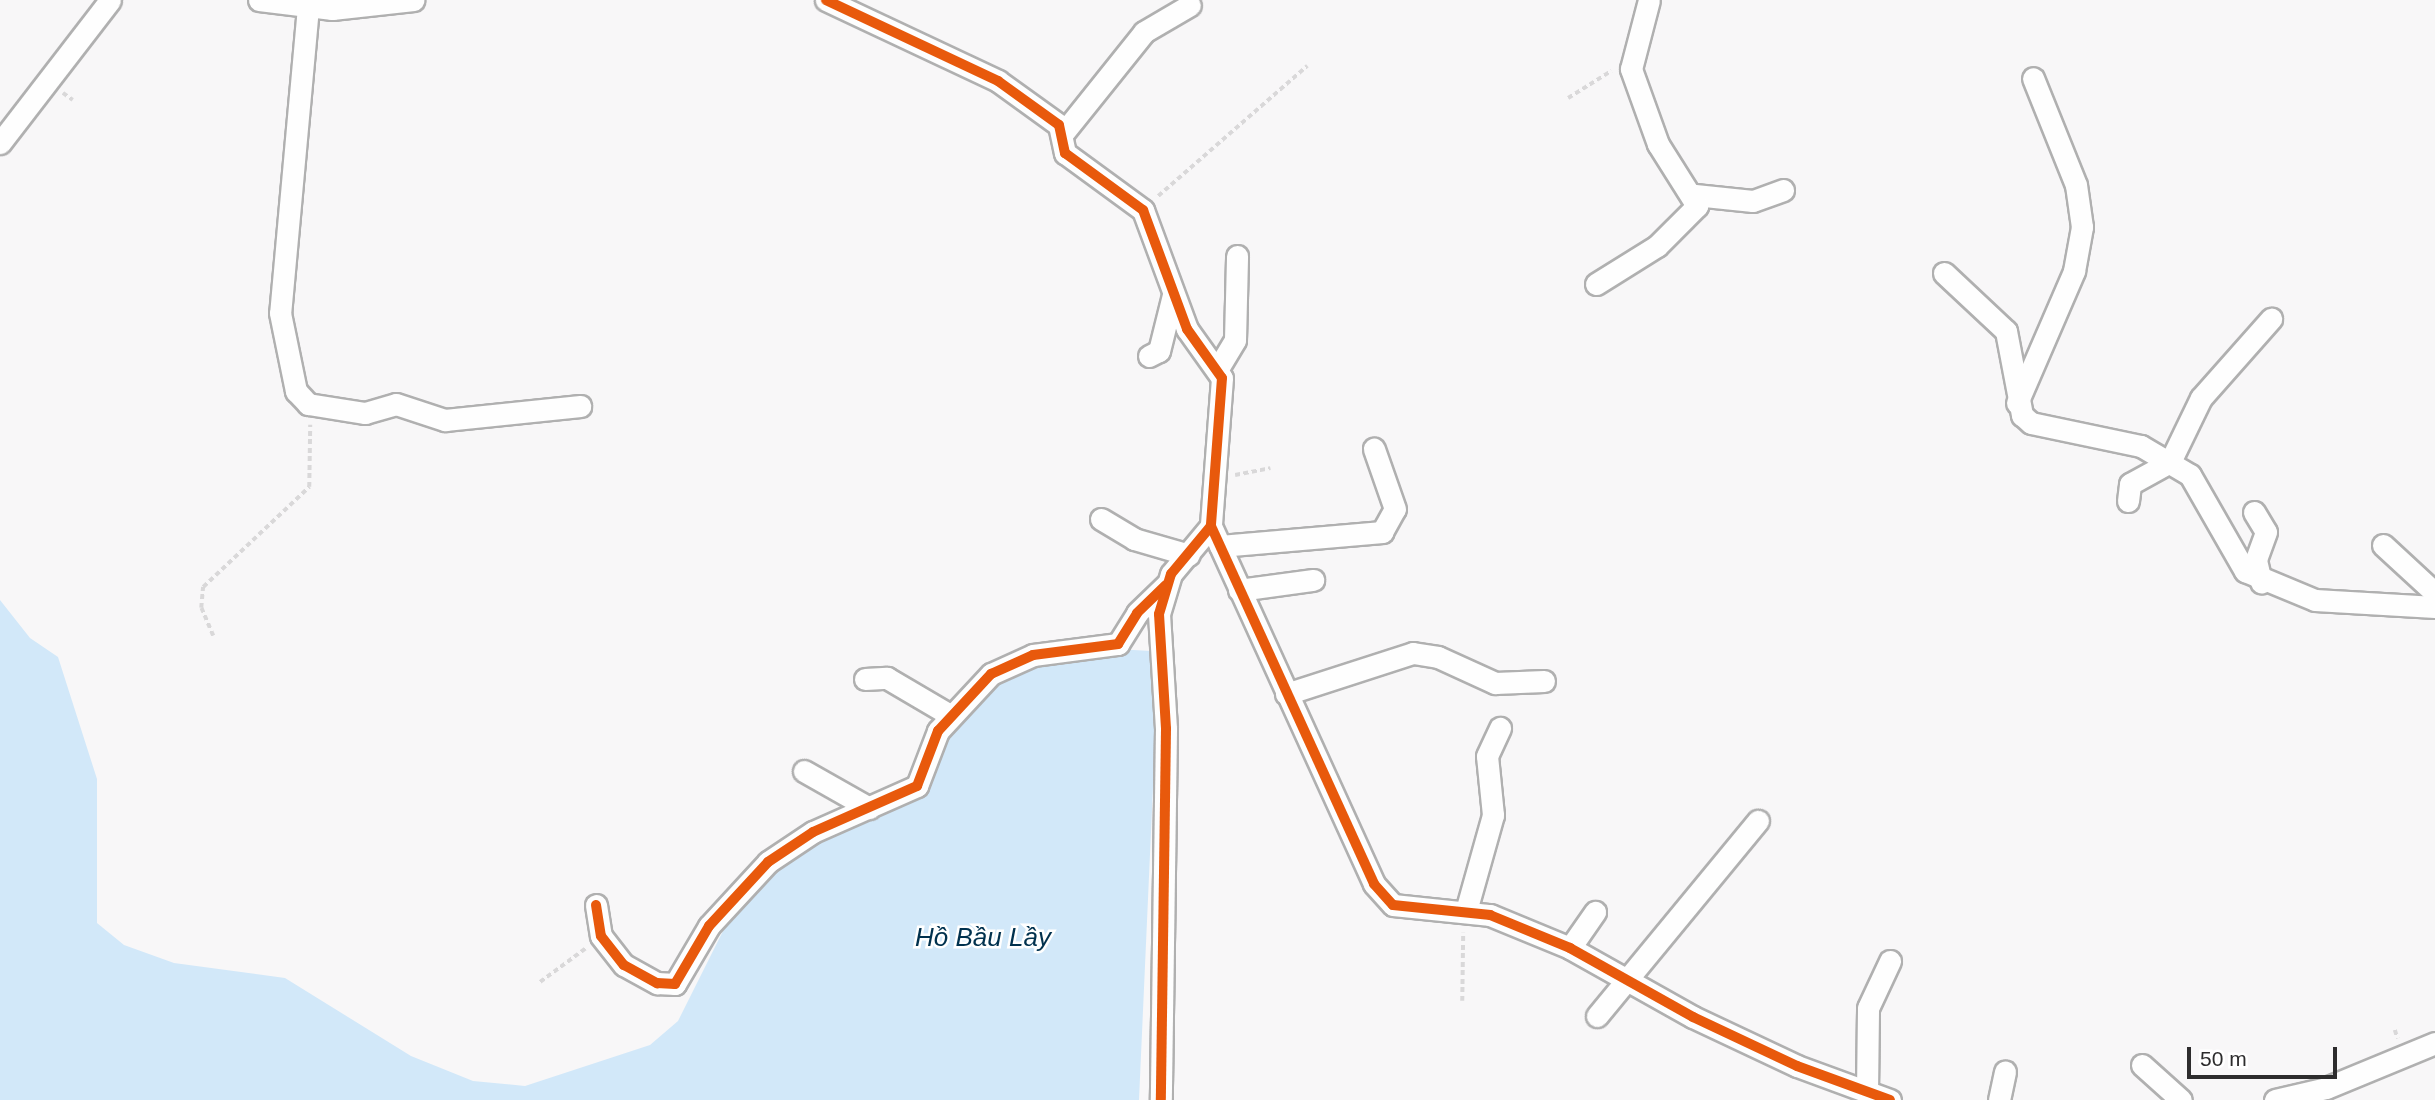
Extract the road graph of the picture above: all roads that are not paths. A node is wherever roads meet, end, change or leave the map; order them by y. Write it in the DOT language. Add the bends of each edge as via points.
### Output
graph roads {
  1 [pos="110,0"];
  2 [pos="259,0"];
  3 [pos="414,0"];
  4 [pos="826,0"];
  5 [pos="1649,0"];
  6 [pos="1190,5"];
  7 [pos="308,7"];
  8 [pos="2033,78"];
  9 [pos="1064,132"];
  10 [pos="0,143"];
  11 [pos="1783,190"];
  12 [pos="1695,195"];
  13 [pos="1237,256"];
  14 [pos="1944,272"];
  15 [pos="1596,284"];
  16 [pos="1173,295"];
  17 [pos="2271,319"];
  18 [pos="1149,356"];
  19 [pos="1217,370"];
  20 [pos="2017,403"];
  21 [pos="580,406"];
  22 [pos="1374,449"];
  23 [pos="2170,462"];
  24 [pos="2129,501"];
  25 [pos="2254,512"];
  26 [pos="1101,519"];
  27 [pos="1211,526"];
  28 [pos="2383,545"];
  29 [pos="1220,546"];
  30 [pos="1189,555"];
  31 [pos="1313,580"];
  32 [pos="2261,582"];
  33 [pos="1166,585"];
  34 [pos="1239,590"];
  35 [pos="2435,593"];
  36 [pos="2435,607"];
  37 [pos="864,680"];
  38 [pos="1544,681"];
  39 [pos="1286,694"];
  40 [pos="950,715"];
  41 [pos="1500,729"];
  42 [pos="804,771"];
  43 [pos="869,808"];
  44 [pos="1758,821"];
  45 [pos="596,905"];
  46 [pos="1466,911"];
  47 [pos="1595,912"];
  48 [pos="1570,948"];
  49 [pos="1890,961"];
  50 [pos="1624,978"];
  51 [pos="1597,1016"];
  52 [pos="2435,1043"];
  53 [pos="2142,1065"];
  54 [pos="2005,1072"];
  55 [pos="1867,1092"];
  56 [pos="1161,1100"];
  57 [pos="1890,1100"];
  58 [pos="1999,1100"];
  59 [pos="2181,1100"];
  60 [pos="2275,1100"];
  1 -- 10 [label="street"];
  2 -- 7 [label="street"];
  3 -- 7 [label="street"];
  4 -- 9 [label="street" via="998,81"];
  5 -- 12 [label="street" via="1631,59 1658,144"];
  6 -- 9 [label="street" via="1144,32"];
  7 -- 21 [label="street" via="280,313 296,391 308,404 365,413 396,404 445,420"];
  8 -- 20 [label="street" via="2076,185 2082,226 2074,271"];
  9 -- 16 [label="street" via="1065,153 1143,210"];
  11 -- 12 [label="street" via="1753,201"];
  12 -- 15 [label="street" via="1694,212 1657,246"];
  13 -- 19 [label="street" via="1236,340"];
  14 -- 20 [label="street" via="2007,331"];
  16 -- 18 [label="street" via="1159,351"];
  16 -- 19 [label="street" via="1191,337"];
  17 -- 23 [label="street" via="2201,398"];
  19 -- 27 [label="street" via="1225,393"];
  20 -- 23 [label="street" via="2031,423 2114,437"];
  22 -- 29 [label="street" via="1395,509 1382,531"];
  23 -- 24 [label="street" via="2135,478"];
  23 -- 32 [label="street" via="2205,491 2233,553"];
  25 -- 32 [label="street" via="2266,532 2256,560"];
  26 -- 30 [label="street" via="1134,539"];
  27 -- 29 [label="street"];
  27 -- 30 [label="street"];
  28 -- 35 [label="street"];
  29 -- 34 [label="street"];
  30 -- 33 [label="street"];
  31 -- 34 [label="street"];
  32 -- 36 [label="street" via="2346,605"];
  33 -- 40 [label="street" via="1118,644 1013,660"];
  33 -- 56 [label="street" via="1159,614 1166,729"];
  34 -- 39 [label="street"];
  37 -- 40 [label="street" via="887,678"];
  38 -- 39 [label="street" via="1495,683 1438,657 1413,653"];
  39 -- 46 [label="street" via="1374,884 1393,905"];
  40 -- 43 [label="street" via="917,786"];
  41 -- 46 [label="street" via="1487,756 1493,816"];
  42 -- 43 [label="street"];
  43 -- 45 [label="street" via="793,843 768,862 709,926 674,984 657,984 624,965 601,936"];
  44 -- 50 [label="street"];
  46 -- 48 [label="street"];
  47 -- 48 [label="street"];
  48 -- 50 [label="street"];
  49 -- 55 [label="street" via="1868,1008"];
  50 -- 51 [label="street"];
  50 -- 55 [label="street" via="1786,1060"];
  52 -- 60 [label="street" via="2326,1088"];
  53 -- 59 [label="street"];
  54 -- 58 [label="street"];
  55 -- 57 [label="street"];
}
